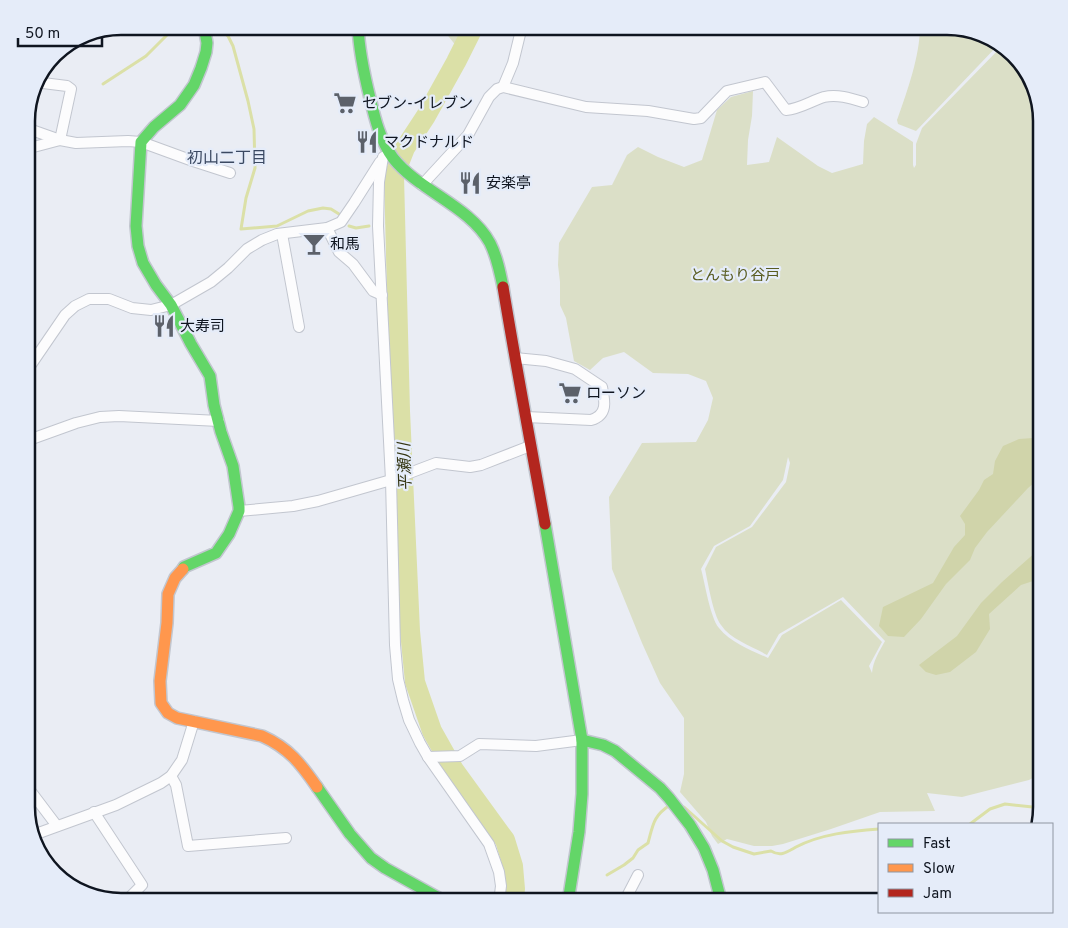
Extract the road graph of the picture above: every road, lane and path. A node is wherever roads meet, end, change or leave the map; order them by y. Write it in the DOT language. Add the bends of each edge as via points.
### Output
graph roads {
  1 [pos="206,35"];
  2 [pos="358,35"];
  3 [pos="520,35"];
  4 [pos="44,83"];
  5 [pos="503,87"];
  6 [pos="863,102"];
  7 [pos="35,131"];
  8 [pos="60,140"];
  9 [pos="141,142"];
  10 [pos="35,147"];
  11 [pos="387,153"];
  12 [pos="230,173"];
  13 [pos="422,185"];
  14 [pos="327,228"];
  15 [pos="282,234"];
  16 [pos="382,295"];
  17 [pos="171,305"];
  18 [pos="299,327"];
  19 [pos="515,358"];
  20 [pos="35,359"];
  21 [pos="526,417"];
  22 [pos="219,420"];
  23 [pos="35,438"];
  24 [pos="530,446"];
  25 [pos="393,479"];
  26 [pos="239,511"];
  27 [pos="194,721"];
  28 [pos="582,740"];
  29 [pos="429,757"];
  30 [pos="171,776"];
  31 [pos="35,797"];
  32 [pos="94,812"];
  33 [pos="56,826"];
  34 [pos="39,833"];
  35 [pos="286,838"];
  36 [pos="638,875"];
  37 [pos="428,892"];
  38 [pos="134,893"];
  39 [pos="501,893"];
  40 [pos="569,893"];
  41 [pos="629,893"];
  42 [pos="719,893"];
  1 -- 9 [label="street" via="206,50 191,91"];
  2 -- 11 [label="street" via="376,124"];
  3 -- 5 [label="street"];
  4 -- 8 [label="street" via="71,89"];
  5 -- 6 [label="street" via="586,107 648,111 694,119 701,118 727,90 764,82 786,110 825,97 841,96"];
  5 -- 13 [label="street" via="489,97 468,136"];
  7 -- 8 [label="street"];
  8 -- 9 [label="street" via="76,143"];
  8 -- 10 [label="street"];
  9 -- 12 [label="street"];
  9 -- 17 [label="street" via="136,226 138,246 143,263"];
  11 -- 13 [label="street"];
  11 -- 14 [label="street" via="341,222"];
  11 -- 16 [label="street" via="378,182"];
  13 -- 19 [label="street" via="468,218 490,243 500,270"];
  14 -- 15 [label="street"];
  14 -- 16 [label="street" via="339,252 354,264 373,291"];
  15 -- 17 [label="street" via="254,244 211,282"];
  15 -- 18 [label="street"];
  16 -- 25 [label="street"];
  17 -- 20 [label="street" via="151,310 132,308 110,299 89,299 66,315"];
  17 -- 22 [label="street" via="210,376"];
  19 -- 21 [label="street"];
  19 -- 21 [label="street" via="546,361 575,369 602,387 605,403 598,418 591,420"];
  21 -- 24 [label="street"];
  22 -- 23 [label="street" via="100,416"];
  22 -- 26 [label="street" via="233,466"];
  24 -- 25 [label="street" via="481,465 436,463"];
  24 -- 28 [label="street"];
  25 -- 26 [label="street" via="318,501"];
  25 -- 29 [label="street" via="398,679 402,700"];
  26 -- 27 [label="street" via="230,534 216,553 184,567 168,594 160,703 177,718"];
  27 -- 30 [label="street" via="182,760"];
  27 -- 37 [label="street" via="275,741 290,752 304,769 368,856"];
  28 -- 29 [label="street" via="536,746 479,744 459,756"];
  28 -- 40 [label="street" via="579,832"];
  28 -- 42 [label="street" via="615,751 660,788 704,848"];
  29 -- 39 [label="street" via="489,844 499,872"];
  30 -- 32 [label="street" via="140,794"];
  30 -- 35 [label="street" via="176,785 188,846"];
  31 -- 33 [label="street"];
  32 -- 33 [label="street"];
  32 -- 38 [label="street" via="142,885"];
  33 -- 34 [label="street"];
  36 -- 41 [label="street"];
}
